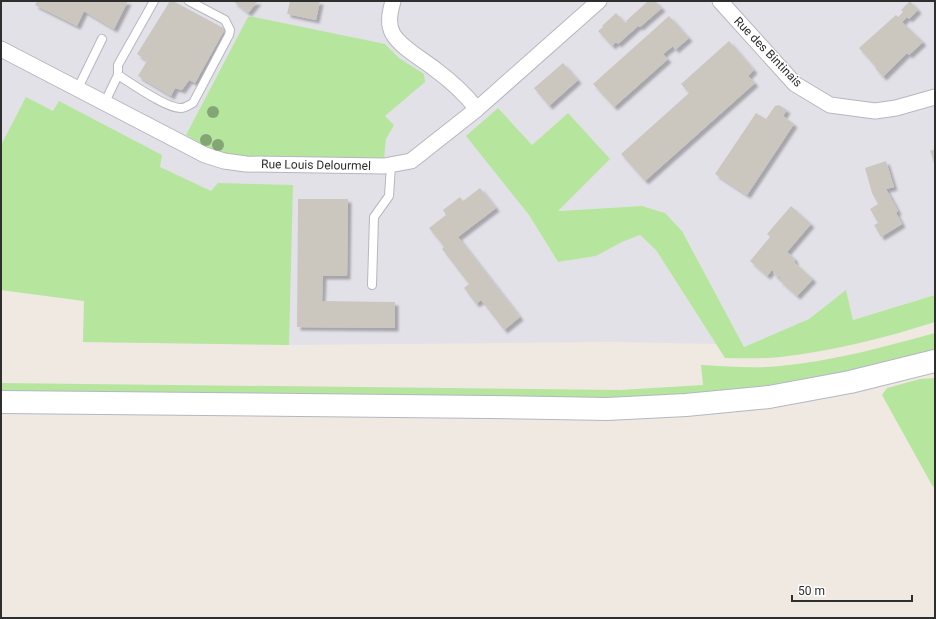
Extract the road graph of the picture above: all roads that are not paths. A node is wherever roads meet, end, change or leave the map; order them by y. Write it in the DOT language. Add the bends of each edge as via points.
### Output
graph roads {
  1 [pos="154,1"];
  2 [pos="189,1"];
  3 [pos="394,1"];
  4 [pos="599,1"];
  5 [pos="720,1"];
  6 [pos="102,39"];
  7 [pos="1,49"];
  8 [pos="118,76"];
  9 [pos="78,88"];
  10 [pos="935,97"];
  11 [pos="105,102"];
  12 [pos="477,109"];
  13 [pos="391,166"];
  14 [pos="372,285"];
  15 [pos="934,361"];
  16 [pos="1,402"];
  1 -- 8 [label="lane" via="118,65"];
  2 -- 8 [label="lane" via="226,20 230,30 193,103 180,108 171,106"];
  3 -- 12 [label="street" via="389,14 393,34 401,44 455,85"];
  4 -- 12 [label="street, Rue Louis Delourmel"];
  5 -- 10 [label="street, Rue des Bintinais" via="795,84 830,105 875,111"];
  6 -- 9 [label="lane"];
  7 -- 9 [label="street, Rue Louis Delourmel"];
  8 -- 11 [label="lane"];
  9 -- 11 [label="street, Rue Louis Delourmel"];
  11 -- 13 [label="street, Rue Louis Delourmel" via="205,155 224,161 246,164"];
  12 -- 13 [label="street, Rue Louis Delourmel" via="411,161"];
  13 -- 14 [label="lane" via="389,196 374,217"];
  15 -- 16 [label="main road" via="850,382 769,397 607,409"];
}
